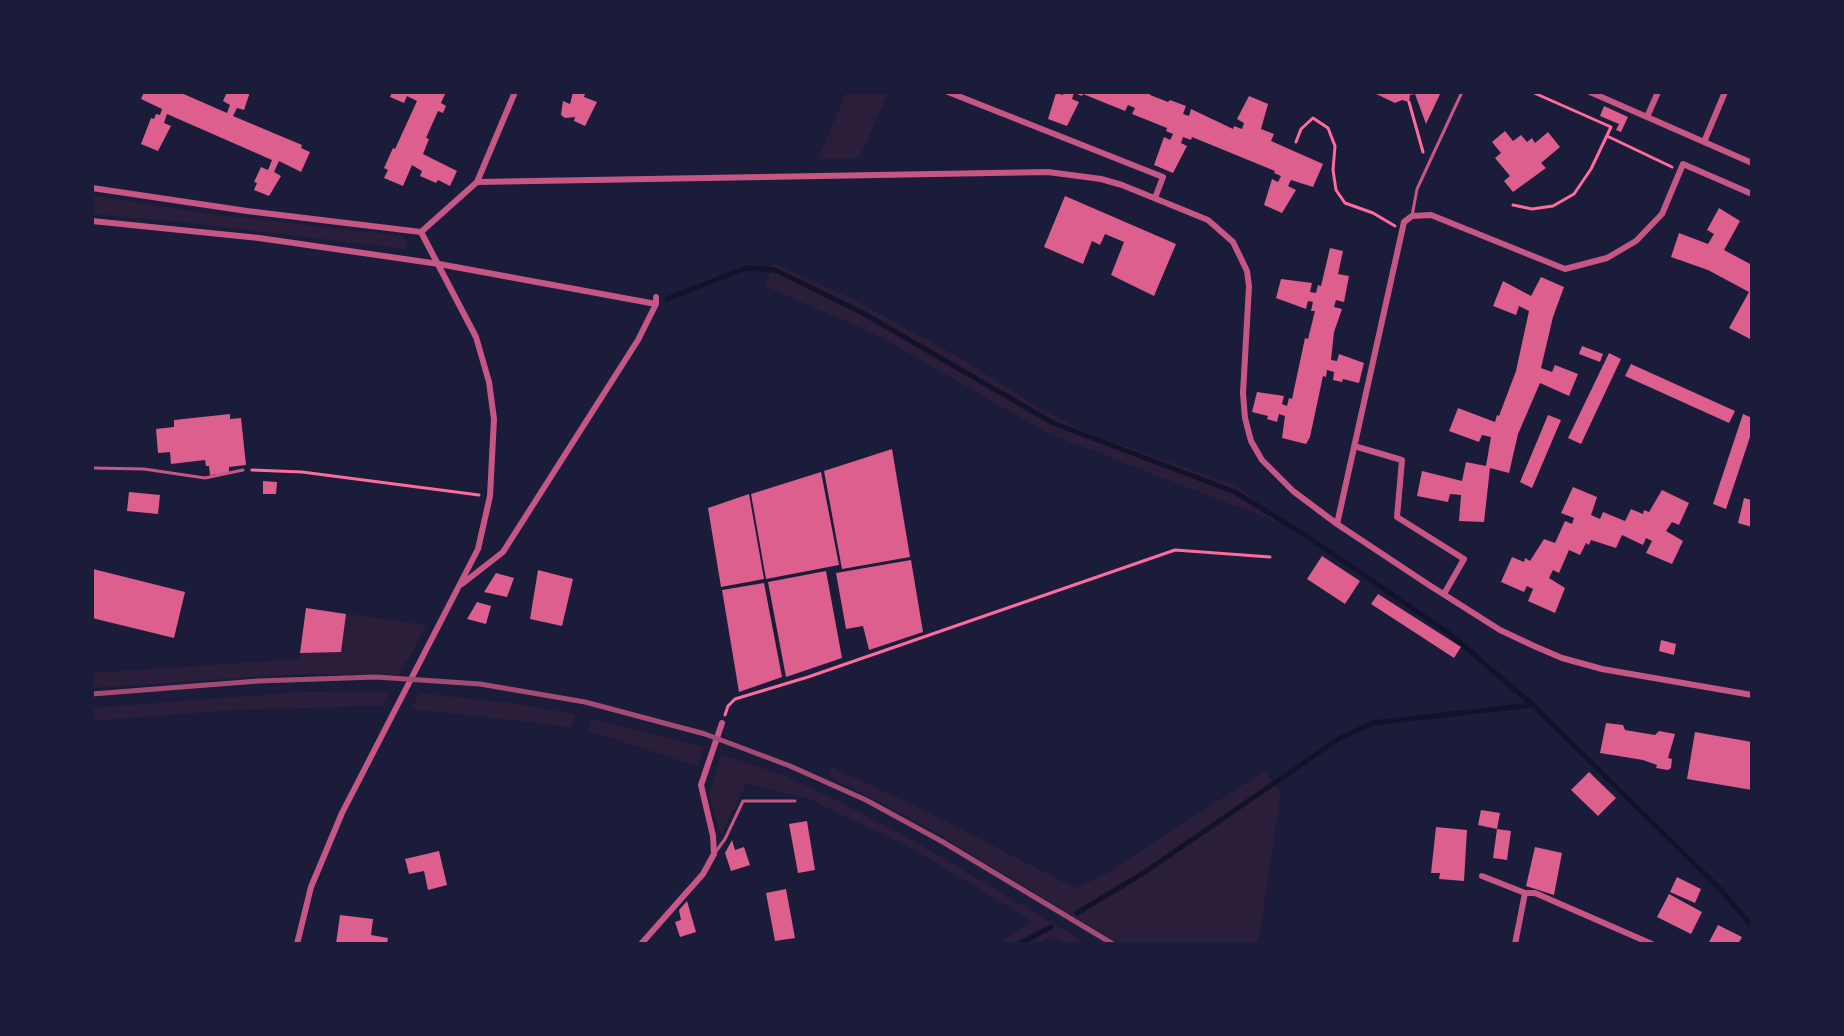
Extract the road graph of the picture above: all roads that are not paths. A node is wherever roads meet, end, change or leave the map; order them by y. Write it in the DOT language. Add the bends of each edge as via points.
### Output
graph roads {
  1 [pos="515,92"];
  2 [pos="948,92"];
  3 [pos="1462,92"];
  4 [pos="1590,92"];
  5 [pos="1658,92"];
  6 [pos="1725,92"];
  7 [pos="1647,117"];
  8 [pos="1704,142"];
  9 [pos="1752,163"];
  10 [pos="477,182"];
  11 [pos="92,188"];
  12 [pos="1752,194"];
  13 [pos="1155,198"];
  14 [pos="1412,216"];
  15 [pos="92,221"];
  16 [pos="421,232"];
  17 [pos="439,264"];
  18 [pos="1354,446"];
  19 [pos="92,468"];
  20 [pos="243,470"];
  21 [pos="1337,524"];
  22 [pos="460,586"];
  23 [pos="1444,594"];
  24 [pos="1752,695"];
  25 [pos="722,723"];
  26 [pos="795,801"];
  27 [pos="714,854"];
  28 [pos="1482,876"];
  29 [pos="1525,893"];
  30 [pos="297,944"];
  31 [pos="641,944"];
  32 [pos="1515,944"];
  33 [pos="1652,944"];
  1 -- 10 [label="street"];
  2 -- 13 [label="street" via="1163,177"];
  3 -- 14 [label="lane" via="1417,189"];
  4 -- 7 [label="street"];
  5 -- 7 [label="street"];
  6 -- 8 [label="street"];
  7 -- 8 [label="street"];
  8 -- 9 [label="street"];
  10 -- 13 [label="street" via="1048,172 1101,179"];
  10 -- 16 [label="street"];
  11 -- 16 [label="street"];
  12 -- 14 [label="street" via="1683,164 1662,214 1636,241 1607,258 1565,269 1431,215"];
  13 -- 21 [label="street" via="1208,220 1233,242 1249,286 1243,393 1251,441 1276,477"];
  14 -- 18 [label="street" via="1401,230"];
  15 -- 17 [label="street"];
  16 -- 17 [label="street"];
  17 -- 22 [label="street" via="476,337 489,382 494,431 490,496 478,549"];
  17 -- 22 [label="street" via="656,300 638,340 503,552"];
  18 -- 21 [label="street"];
  18 -- 23 [label="street" via="1402,460 1397,517 1464,559"];
  19 -- 20 [label="lane" via="205,478"];
  21 -- 23 [label="street"];
  22 -- 30 [label="street" via="342,813 311,887"];
  23 -- 24 [label="street" via="1500,630 1562,658"];
  25 -- 27 [label="street" via="701,785"];
  26 -- 27 [label="lane" via="743,801"];
  27 -- 31 [label="street" via="703,874"];
  28 -- 29 [label="street"];
  29 -- 32 [label="street"];
  29 -- 33 [label="street"];
}
